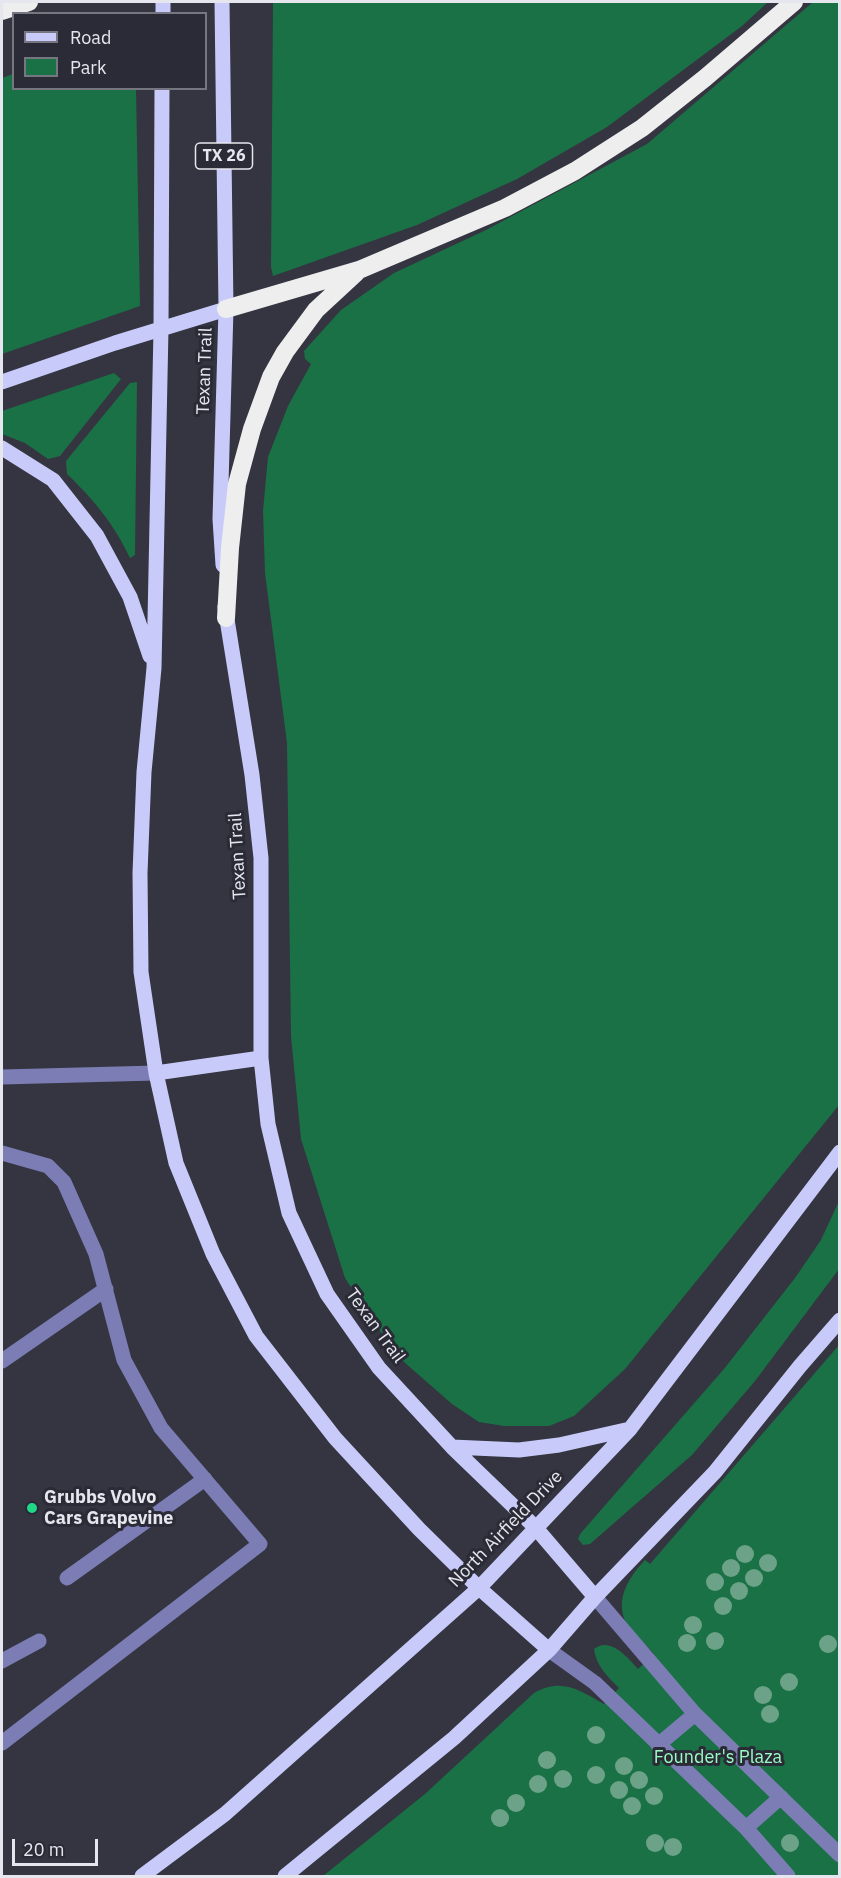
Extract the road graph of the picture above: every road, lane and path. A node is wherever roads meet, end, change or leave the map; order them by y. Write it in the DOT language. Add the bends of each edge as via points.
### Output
graph roads {
  1 [pos="29,2"];
  2 [pos="222,2"];
  3 [pos="794,2"];
  4 [pos="2,11"];
  5 [pos="162,90"];
  6 [pos="359,270"];
  7 [pos="226,309"];
  8 [pos="161,329"];
  9 [pos="2,382"];
  10 [pos="2,448"];
  11 [pos="226,618"];
  12 [pos="154,668"];
  13 [pos="261,1058"];
  14 [pos="156,1073"];
  15 [pos="2,1077"];
  16 [pos="840,1152"];
  17 [pos="2,1154"];
  18 [pos="105,1289"];
  19 [pos="840,1320"];
  20 [pos="2,1361"];
  21 [pos="630,1429"];
  22 [pos="452,1447"];
  23 [pos="204,1479"];
  24 [pos="535,1527"];
  25 [pos="67,1578"];
  26 [pos="479,1588"];
  27 [pos="595,1597"];
  28 [pos="39,1641"];
  29 [pos="549,1650"];
  30 [pos="2,1661"];
  31 [pos="695,1714"];
  32 [pos="2,1743"];
  33 [pos="658,1746"];
  34 [pos="781,1797"];
  35 [pos="746,1828"];
  36 [pos="840,1855"];
  37 [pos="142,1876"];
  38 [pos="285,1876"];
  39 [pos="788,1876"];
  1 -- 4 [label="highway"];
  2 -- 7 [label="main road, Texan Trail / TX 26"];
  3 -- 6 [label="highway" via="642,128 575,171 505,208"];
  5 -- 8 [label="main road"];
  6 -- 7 [label="highway"];
  6 -- 11 [label="highway" via="316,310 271,377 237,484"];
  7 -- 8 [label="main road"];
  7 -- 11 [label="main road, Texan Trail" via="220,519"];
  8 -- 9 [label="main road"];
  8 -- 12 [label="main road"];
  10 -- 12 [label="main road" via="53,480 97,536 130,597"];
  11 -- 13 [label="main road, Texan Trail" via="252,775 261,858"];
  12 -- 14 [label="main road" via="140,873 141,972"];
  13 -- 14 [label="main road"];
  13 -- 22 [label="main road, Texan Trail" via="268,1124 289,1213 322,1284 379,1368"];
  14 -- 15 [label="lane"];
  14 -- 26 [label="main road" via="176,1163 213,1254 256,1336 335,1438"];
  16 -- 21 [label="main road, North Airfield Drive"];
  17 -- 18 [label="lane" via="48,1166 64,1182 96,1254"];
  18 -- 20 [label="lane"];
  18 -- 23 [label="lane" via="124,1360 161,1428"];
  19 -- 27 [label="main road" via="715,1472"];
  21 -- 22 [label="main road" via="519,1450"];
  21 -- 24 [label="main road, North Airfield Drive"];
  22 -- 24 [label="main road, Texan Trail"];
  23 -- 25 [label="lane"];
  23 -- 32 [label="lane" via="260,1544"];
  24 -- 26 [label="main road, North Airfield Drive"];
  24 -- 27 [label="main road, Texan Trail"];
  26 -- 29 [label="main road"];
  26 -- 37 [label="main road, North Airfield Drive" via="225,1814"];
  27 -- 29 [label="main road"];
  27 -- 31 [label="lane"];
  28 -- 30 [label="lane"];
  29 -- 33 [label="lane" via="595,1683"];
  29 -- 38 [label="main road" via="454,1738"];
  31 -- 33 [label="lane"];
  31 -- 34 [label="lane"];
  33 -- 35 [label="lane"];
  34 -- 35 [label="lane"];
  34 -- 36 [label="lane"];
  35 -- 39 [label="lane"];
}
